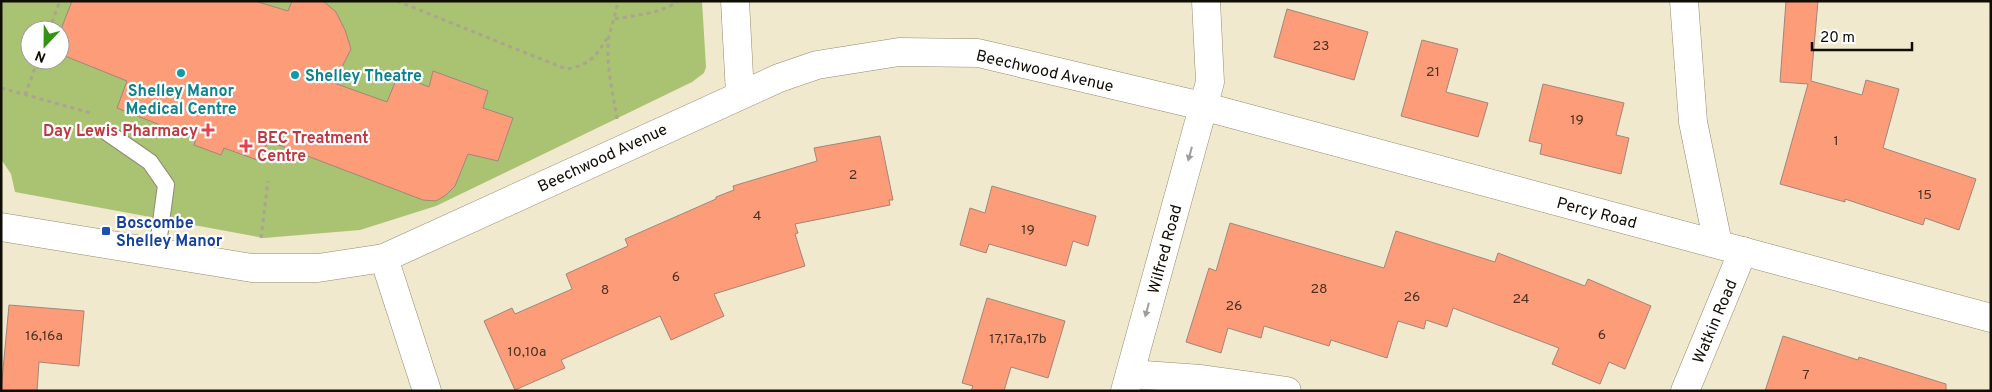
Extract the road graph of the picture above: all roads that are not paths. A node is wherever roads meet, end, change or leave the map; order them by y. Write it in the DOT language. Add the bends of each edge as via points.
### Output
graph roads {
  1 [pos="735,1"];
  2 [pos="1206,1"];
  3 [pos="1684,1"];
  4 [pos="740,94"];
  5 [pos="1202,106"];
  6 [pos="108,133"];
  7 [pos="1,227"];
  8 [pos="1731,248"];
  9 [pos="157,252"];
  10 [pos="384,258"];
  11 [pos="1991,318"];
  12 [pos="1128,382"];
  13 [pos="427,391"];
  14 [pos="1287,391"];
  15 [pos="1685,391"];
  1 -- 4 [label="street"];
  2 -- 5 [label="street, Wilfred Road" via="1210,82"];
  3 -- 8 [label="street" via="1693,122"];
  4 -- 5 [label="street, Beechwood Avenue" via="817,65 899,52 978,53"];
  4 -- 10 [label="street, Beechwood Avenue"];
  5 -- 8 [label="street, Percy Road"];
  5 -- 12 [label="street, Wilfred Road, one-way"];
  6 -- 9 [label="lane" via="150,162 166,185"];
  7 -- 9 [label="street, Beechwood Avenue"];
  8 -- 11 [label="street, Percy Road"];
  8 -- 15 [label="street, Watkin Road"];
  9 -- 10 [label="street, Beechwood Avenue" via="257,268 318,268"];
  10 -- 13 [label="street"];
  12 -- 14 [label="street" via="1201,379"];
}
